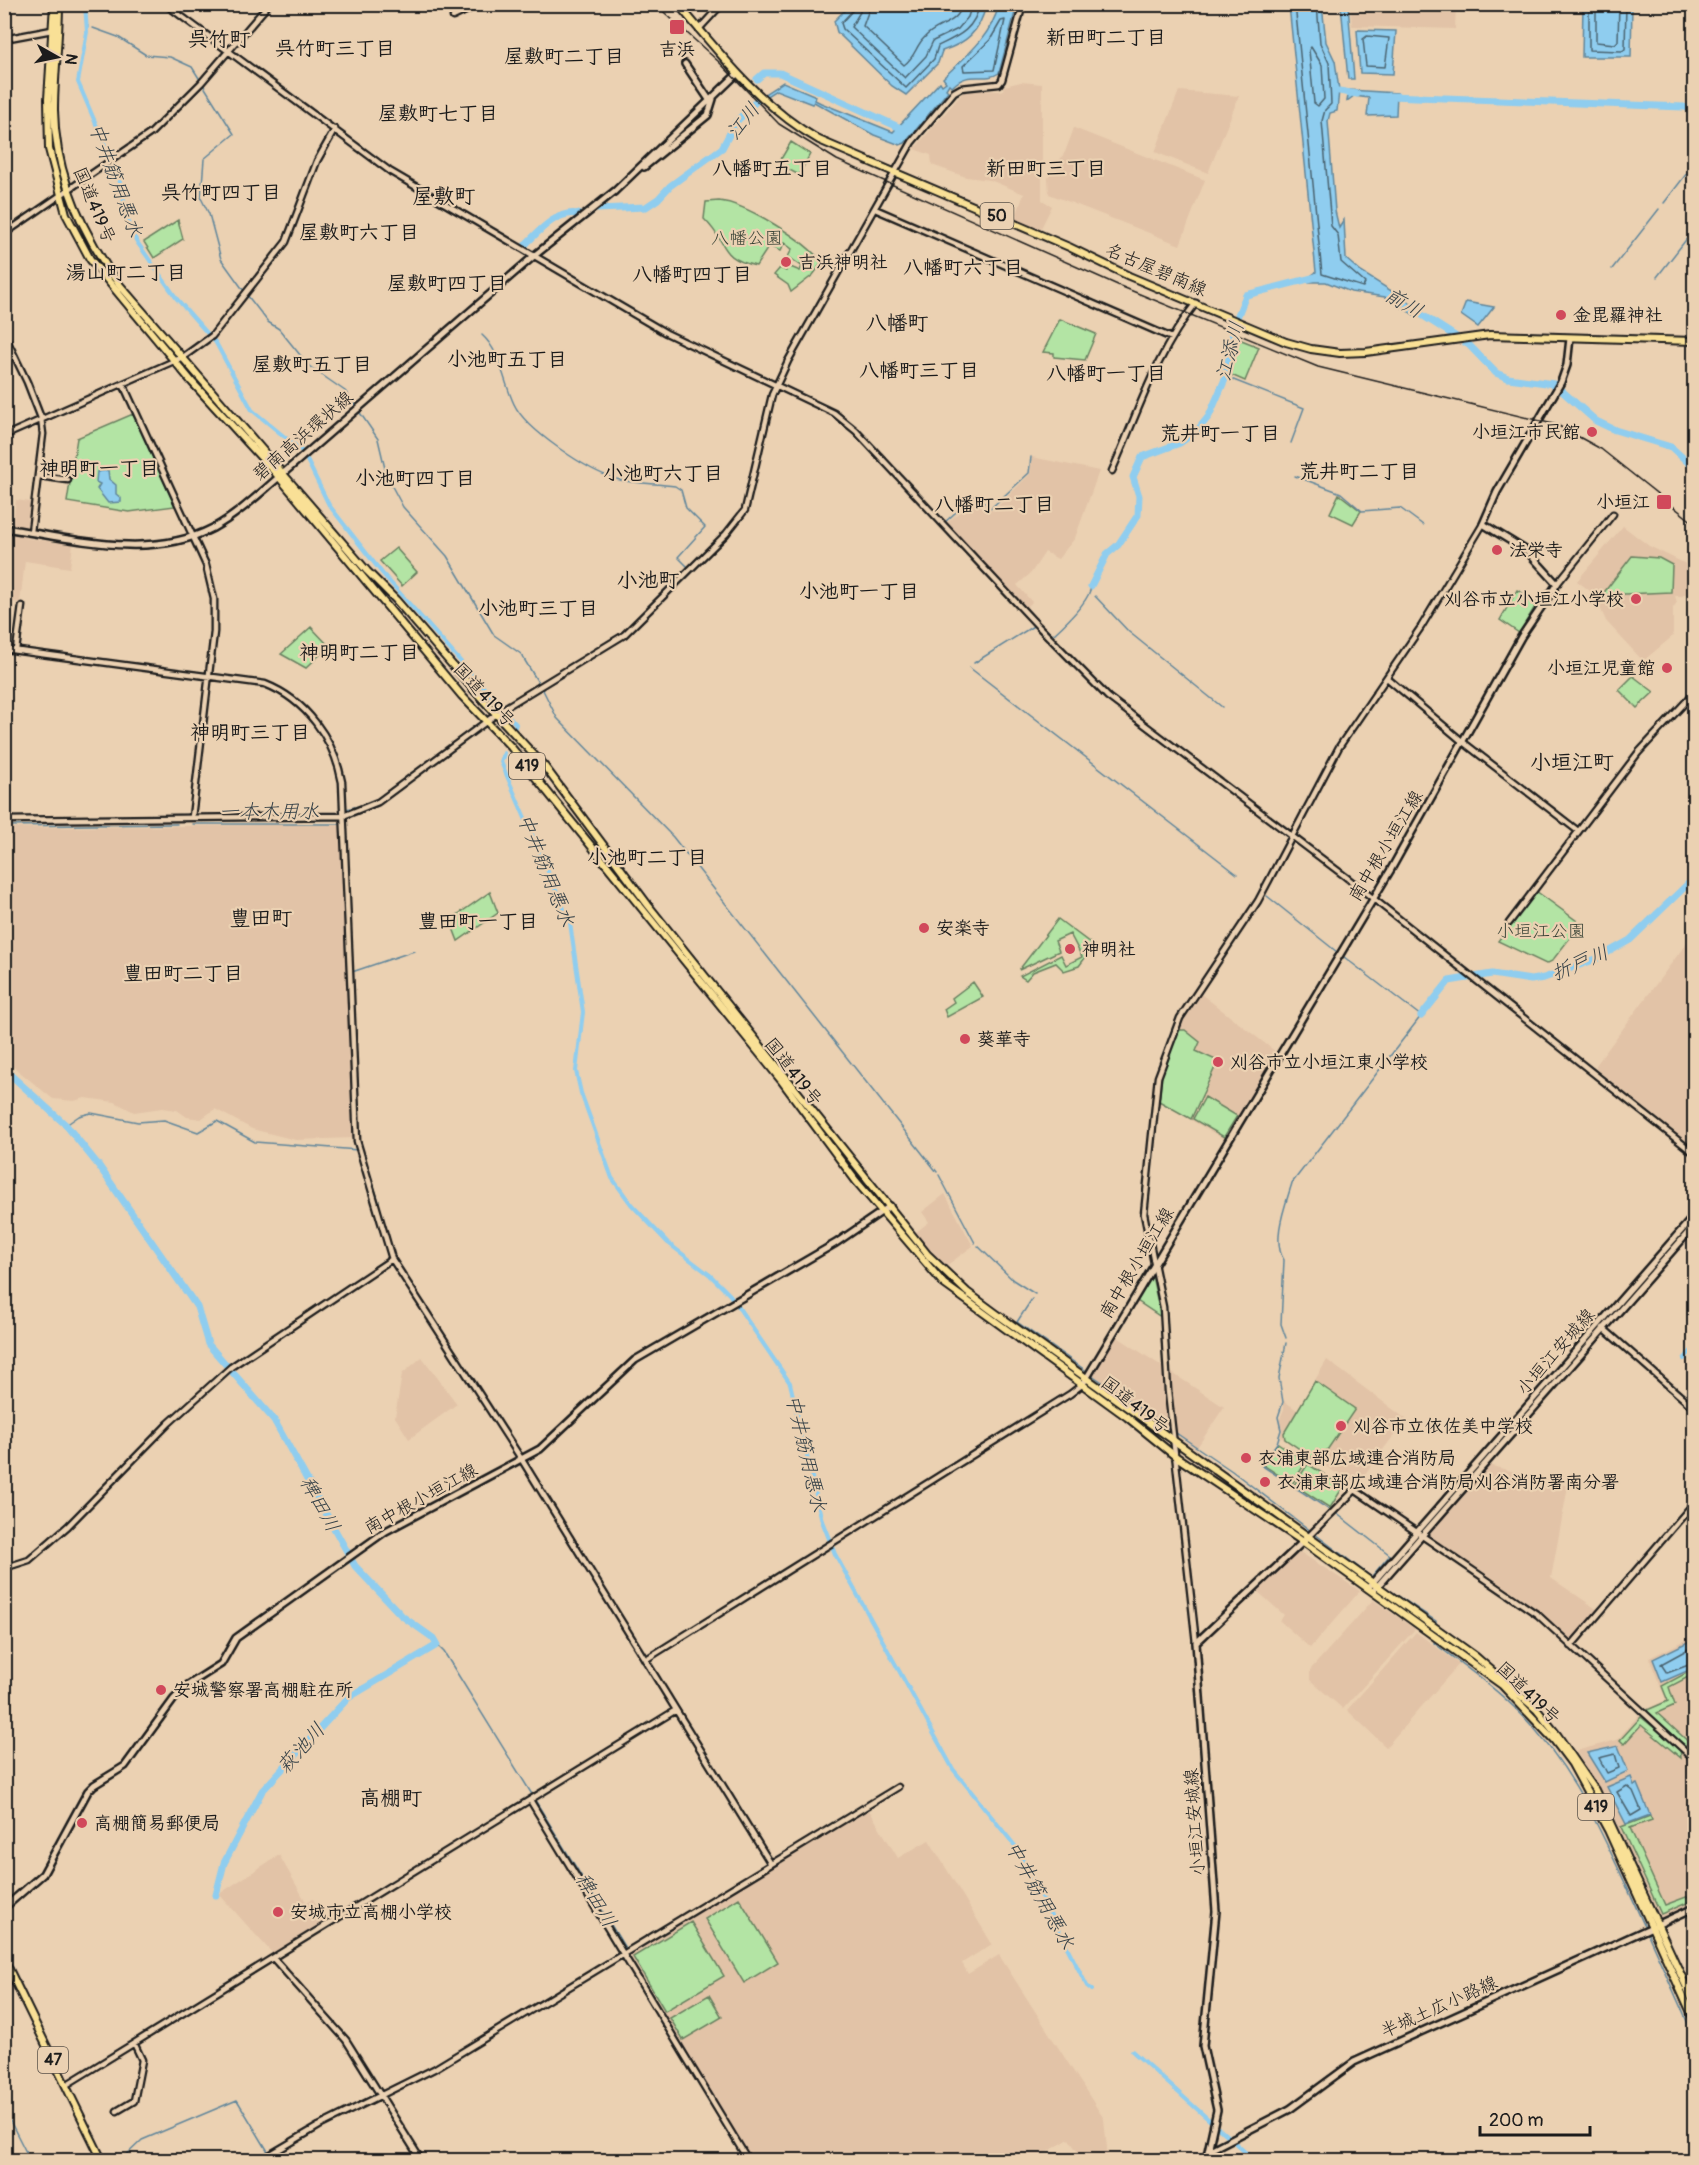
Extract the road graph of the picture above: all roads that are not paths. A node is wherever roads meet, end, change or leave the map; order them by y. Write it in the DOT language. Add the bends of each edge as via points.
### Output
graph roads {
  1 [pos="54,4"];
  2 [pos="59,4"];
  3 [pos="165,4"];
  4 [pos="269,4"];
  5 [pos="480,4"];
  6 [pos="678,4"];
  7 [pos="722,4"];
  8 [pos="1023,4"];
  9 [pos="453,17"];
  10 [pos="699,29"];
  11 [pos="52,30"];
  12 [pos="4,39"];
  13 [pos="227,51"];
  14 [pos="685,64"];
  15 [pos="737,74"];
  16 [pos="712,99"];
  17 [pos="335,129"];
  18 [pos="896,173"];
  19 [pos="68,190"];
  20 [pos="60,197"];
  21 [pos="875,209"];
  22 [pos="4,234"];
  23 [pos="535,255"];
  24 [pos="1196,303"];
  25 [pos="4,334"];
  26 [pos="1172,338"];
  27 [pos="1570,338"];
  28 [pos="1695,341"];
  29 [pos="183,357"];
  30 [pos="175,361"];
  31 [pos="123,384"];
  32 [pos="776,385"];
  33 [pos="41,418"];
  34 [pos="4,436"];
  35 [pos="1112,471"];
  36 [pos="281,475"];
  37 [pos="39,476"];
  38 [pos="68,480"];
  39 [pos="1613,514"];
  40 [pos="1483,524"];
  41 [pos="4,528"];
  42 [pos="32,532"];
  43 [pos="192,536"];
  44 [pos="1557,584"];
  45 [pos="22,606"];
  46 [pos="4,649"];
  47 [pos="16,650"];
  48 [pos="210,675"];
  49 [pos="1387,678"];
  50 [pos="1695,693"];
  51 [pos="498,713"];
  52 [pos="487,720"];
  53 [pos="1463,742"];
  54 [pos="343,816"];
  55 [pos="192,817"];
  56 [pos="4,820"];
  57 [pos="1578,831"];
  58 [pos="1291,838"];
  59 [pos="1373,899"];
  60 [pos="1509,922"];
  61 [pos="1695,1153"];
  62 [pos="890,1206"];
  63 [pos="883,1211"];
  64 [pos="1695,1216"];
  65 [pos="1695,1226"];
  66 [pos="392,1259"];
  67 [pos="1154,1264"];
  68 [pos="1603,1328"];
  69 [pos="1085,1381"];
  70 [pos="1695,1408"];
  71 [pos="1173,1438"];
  72 [pos="1175,1456"];
  73 [pos="522,1460"];
  74 [pos="1695,1503"];
  75 [pos="1420,1534"];
  76 [pos="1305,1539"];
  77 [pos="4,1568"];
  78 [pos="1373,1587"];
  79 [pos="1196,1643"];
  80 [pos="1571,1646"];
  81 [pos="645,1660"];
  82 [pos="676,1710"];
  83 [pos="1695,1759"];
  84 [pos="898,1787"];
  85 [pos="533,1798"];
  86 [pos="771,1864"];
  87 [pos="4,1908"];
  88 [pos="1695,1908"];
  89 [pos="1651,1927"];
  90 [pos="625,1954"];
  91 [pos="273,1958"];
  92 [pos="4,1959"];
  93 [pos="1695,2003"];
  94 [pos="1695,2020"];
  95 [pos="135,2043"];
  96 [pos="66,2085"];
  97 [pos="382,2096"];
  98 [pos="117,2111"];
  99 [pos="1207,2151"];
  100 [pos="102,2160"];
  101 [pos="261,2160"];
  102 [pos="421,2160"];
  103 [pos="748,2160"];
  104 [pos="1206,2160"];
  1 -- 11 [label="main road, 国道419号 / 419"];
  2 -- 19 [label="main road, 国道419号 / 419" via="55,130"];
  3 -- 13 [label="street"];
  4 -- 13 [label="street"];
  5 -- 9 [label="street"];
  6 -- 10 [label="main road, 名古屋碧南線 / 50"];
  7 -- 10 [label="street"];
  8 -- 18 [label="street" via="999,84 954,92 912,142"];
  10 -- 15 [label="main road, 名古屋碧南線 / 50"];
  11 -- 12 [label="street"];
  11 -- 20 [label="main road, 国道419号 / 419" via="48,132"];
  13 -- 17 [label="street"];
  13 -- 19 [label="street" via="151,133"];
  14 -- 16 [label="main road"];
  15 -- 16 [label="main road, 碧南高浜環状線"];
  15 -- 18 [label="main road, 名古屋碧南線 / 50" via="795,126"];
  16 -- 23 [label="main road, 碧南高浜環状線" via="627,180"];
  17 -- 23 [label="street" via="391,172"];
  17 -- 29 [label="street" via="317,161 286,242 210,338"];
  18 -- 21 [label="street"];
  18 -- 24 [label="main road, 名古屋碧南線 / 50"];
  19 -- 20 [label="street"];
  19 -- 29 [label="main road, 国道419号 / 419" via="86,232 114,278"];
  20 -- 22 [label="street"];
  20 -- 30 [label="main road, 国道419号 / 419" via="90,259"];
  21 -- 26 [label="street"];
  21 -- 32 [label="street"];
  23 -- 32 [label="street" via="665,332"];
  23 -- 36 [label="main road, 碧南高浜環状線"];
  24 -- 26 [label="street"];
  24 -- 27 [label="main road, 名古屋碧南線 / 50" via="1297,346 1340,353 1513,335"];
  25 -- 33 [label="street"];
  26 -- 35 [label="street" via="1150,379"];
  27 -- 28 [label="main road, 名古屋碧南線 / 50"];
  27 -- 40 [label="main road" via="1561,382 1497,492"];
  29 -- 30 [label="street"];
  29 -- 36 [label="main road, 国道419号 / 419"];
  30 -- 31 [label="street"];
  30 -- 36 [label="main road, 国道419号 / 419"];
  31 -- 33 [label="street"];
  31 -- 43 [label="street"];
  32 -- 51 [label="street" via="744,510 734,525 624,635"];
  32 -- 58 [label="street" via="834,413 856,431 1108,697"];
  33 -- 34 [label="street"];
  33 -- 37 [label="street"];
  36 -- 43 [label="main road, 碧南高浜環状線" via="235,513"];
  36 -- 51 [label="main road, 国道419号 / 419"];
  36 -- 52 [label="main road, 国道419号 / 419" via="382,604"];
  37 -- 38 [label="street"];
  37 -- 42 [label="street"];
  39 -- 44 [label="street"];
  40 -- 44 [label="main road" via="1527,551"];
  40 -- 49 [label="street"];
  41 -- 42 [label="main road, 碧南高浜環状線"];
  42 -- 43 [label="main road, 碧南高浜環状線" via="134,546 170,543"];
  43 -- 48 [label="street" via="206,565 214,599"];
  44 -- 53 [label="main road, 南中根小垣江線" via="1521,637"];
  45 -- 47 [label="street"];
  46 -- 47 [label="street"];
  47 -- 48 [label="street"];
  48 -- 54 [label="street" via="271,686 304,710 328,739 334,753 342,782"];
  48 -- 55 [label="street"];
  49 -- 53 [label="street"];
  49 -- 58 [label="street" via="1339,747"];
  50 -- 57 [label="street" via="1638,753"];
  51 -- 52 [label="street"];
  51 -- 62 [label="main road, 国道419号 / 419" via="545,767 648,905"];
  52 -- 54 [label="street" via="378,802"];
  52 -- 63 [label="main road, 国道419号 / 419"];
  53 -- 57 [label="street"];
  53 -- 59 [label="main road, 南中根小垣江線"];
  54 -- 55 [label="street"];
  54 -- 66 [label="street" via="357,1141"];
  55 -- 56 [label="street"];
  57 -- 60 [label="street"];
  58 -- 59 [label="street"];
  58 -- 67 [label="street" via="1247,918 1180,1018 1162,1062 1144,1200 1145,1226"];
  59 -- 61 [label="street"];
  59 -- 67 [label="main road, 南中根小垣江線"];
  62 -- 63 [label="main road, 南中根小垣江線"];
  62 -- 69 [label="main road, 国道419号 / 419" via="928,1255 967,1292"];
  63 -- 69 [label="main road, 国道419号 / 419" via="944,1284 1006,1331"];
  63 -- 73 [label="main road, 南中根小垣江線" via="836,1243 635,1360 551,1440"];
  64 -- 75 [label="main road, 小垣江安城線"];
  65 -- 68 [label="main road, 小垣江安城線"];
  66 -- 73 [label="street"];
  66 -- 77 [label="street" via="230,1368 169,1423 68,1526 29,1560"];
  67 -- 69 [label="main road, 南中根小垣江線"];
  67 -- 71 [label="street" via="1163,1307"];
  68 -- 70 [label="street"];
  68 -- 75 [label="main road, 小垣江安城線"];
  69 -- 71 [label="main road, 国道419号 / 419"];
  69 -- 72 [label="main road, 国道419号 / 419"];
  69 -- 81 [label="street" via="831,1546"];
  71 -- 72 [label="street"];
  71 -- 76 [label="main road, 国道419号 / 419"];
  72 -- 76 [label="main road, 国道419号 / 419"];
  72 -- 79 [label="street"];
  73 -- 81 [label="street"];
  73 -- 87 [label="main road, 南中根小垣江線" via="386,1531 236,1638 221,1664 174,1699 125,1766 88,1791 43,1874"];
  74 -- 80 [label="street"];
  75 -- 76 [label="street" via="1355,1490"];
  75 -- 78 [label="main road, 小垣江安城線"];
  75 -- 80 [label="street" via="1538,1615"];
  76 -- 78 [label="main road, 国道419号 / 419"];
  76 -- 79 [label="main road"];
  78 -- 89 [label="main road, 国道419号 / 419" via="1505,1681 1537,1710 1595,1790"];
  79 -- 99 [label="main road, 小垣江安城線" via="1216,1911 1203,2046 1217,2110"];
  80 -- 83 [label="street"];
  81 -- 82 [label="street"];
  82 -- 85 [label="street"];
  82 -- 86 [label="street"];
  84 -- 86 [label="street"];
  85 -- 90 [label="street"];
  85 -- 91 [label="street"];
  86 -- 90 [label="street"];
  88 -- 89 [label="main road, 半城土広小路線"];
  89 -- 93 [label="main road, 国道419号 / 419"];
  89 -- 94 [label="main road, 国道419号 / 419"];
  89 -- 99 [label="main road, 半城土広小路線" via="1354,2062 1290,2109"];
  90 -- 97 [label="street"];
  90 -- 103 [label="street"];
  91 -- 95 [label="street"];
  91 -- 97 [label="street" via="346,2040"];
  92 -- 96 [label="main road, 47"];
  95 -- 96 [label="street"];
  95 -- 98 [label="street" via="142,2060 134,2100"];
  96 -- 100 [label="main road, 47"];
  97 -- 101 [label="street"];
  97 -- 102 [label="street"];
  99 -- 104 [label="main road, 小垣江安城線"];
}
